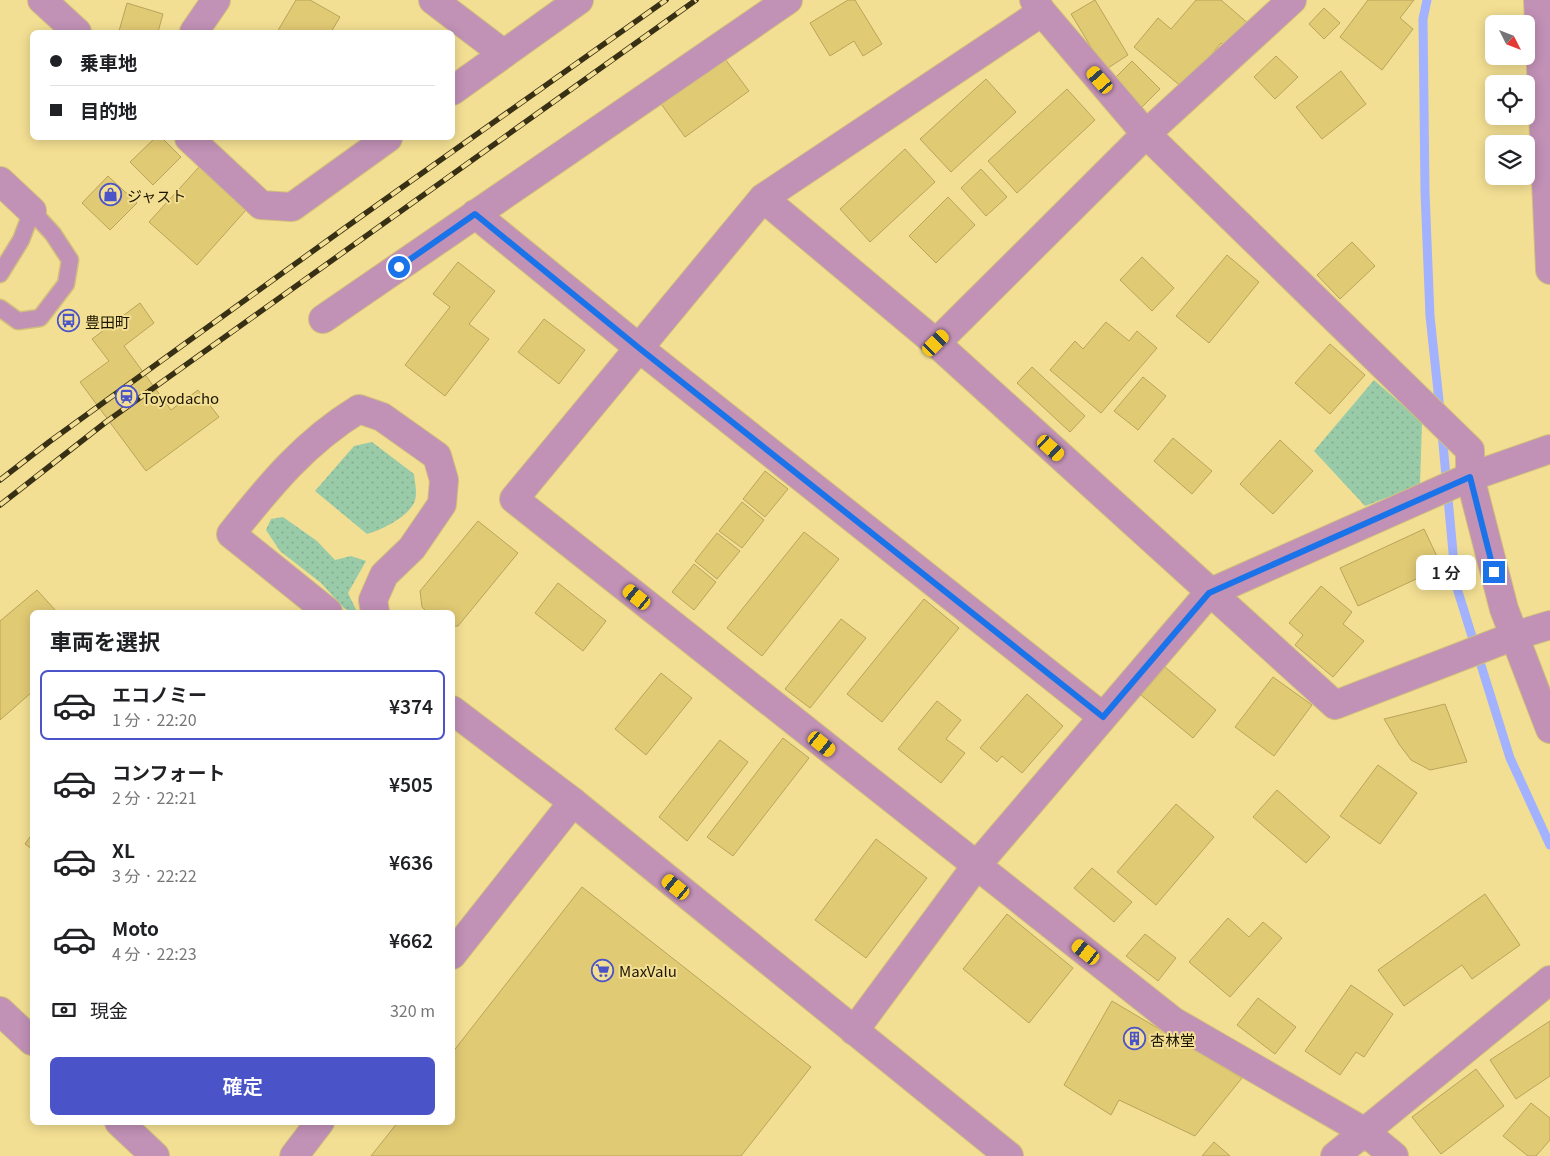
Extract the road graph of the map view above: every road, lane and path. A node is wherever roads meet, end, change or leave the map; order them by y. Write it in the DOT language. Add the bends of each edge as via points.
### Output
graph roads {
  1 [pos="42,0"];
  2 [pos="216,0"];
  3 [pos="433,0"];
  4 [pos="579,0"];
  5 [pos="788,0"];
  6 [pos="1292,0"];
  7 [pos="1538,0"];
  8 [pos="1038,6"];
  9 [pos="75,30"];
  10 [pos="195,30"];
  11 [pos="504,54"];
  12 [pos="455,89"];
  13 [pos="1146,134"];
  14 [pos="191,140"];
  15 [pos="385,140"];
  16 [pos="0,182"];
  17 [pos="763,198"];
  18 [pos="32,211"];
  19 [pos="475,214"];
  20 [pos="1550,270"];
  21 [pos="0,274"];
  22 [pos="0,308"];
  23 [pos="323,319"];
  24 [pos="936,343"];
  25 [pos="639,348"];
  26 [pos="1550,450"];
  27 [pos="1470,477"];
  28 [pos="1209,593"];
  29 [pos="326,610"];
  30 [pos="375,610"];
  31 [pos="1550,624"];
  32 [pos="1514,636"];
  33 [pos="455,712"];
  34 [pos="1103,717"];
  35 [pos="1550,729"];
  36 [pos="573,802"];
  37 [pos="976,866"];
  38 [pos="455,951"];
  39 [pos="1550,980"];
  40 [pos="0,1011"];
  41 [pos="854,1031"];
  42 [pos="30,1039"];
  43 [pos="122,1125"];
  44 [pos="318,1125"];
  45 [pos="1365,1132"];
  46 [pos="155,1156"];
  47 [pos="294,1156"];
  48 [pos="1009,1156"];
  49 [pos="1335,1156"];
  50 [pos="1394,1156"];
  1 -- 9 [label="street"];
  2 -- 10 [label="street"];
  3 -- 11 [label="street"];
  4 -- 11 [label="street"];
  5 -- 19 [label="street"];
  6 -- 13 [label="street"];
  7 -- 20 [label="street"];
  8 -- 13 [label="street"];
  8 -- 17 [label="street"];
  11 -- 12 [label="street"];
  13 -- 24 [label="street"];
  13 -- 27 [label="street" via="1470,450"];
  14 -- 15 [label="street" via="261,205 292,207"];
  16 -- 18 [label="street"];
  17 -- 24 [label="street"];
  17 -- 25 [label="street"];
  18 -- 21 [label="lane" via="22,240"];
  18 -- 22 [label="lane" via="70,260 66,284 40,318 18,321"];
  19 -- 23 [label="street"];
  19 -- 25 [label="street"];
  24 -- 28 [label="street"];
  25 -- 34 [label="street"];
  25 -- 37 [label="street" via="514,499"];
  26 -- 27 [label="street"];
  27 -- 28 [label="street"];
  27 -- 32 [label="street"];
  28 -- 32 [label="street" via="1335,705"];
  28 -- 34 [label="street"];
  29 -- 30 [label="street" via="231,534 297,456 339,421 359,409 382,417 437,456 444,480 442,504 412,548 384,575 373,600"];
  31 -- 32 [label="street"];
  32 -- 35 [label="street"];
  33 -- 36 [label="street"];
  34 -- 37 [label="street"];
  36 -- 38 [label="street"];
  36 -- 41 [label="street"];
  37 -- 41 [label="street"];
  37 -- 45 [label="street" via="1173,1022"];
  39 -- 45 [label="street"];
  40 -- 42 [label="street"];
  41 -- 48 [label="street"];
  43 -- 46 [label="street"];
  44 -- 47 [label="street"];
  45 -- 49 [label="street"];
  45 -- 50 [label="street"];
}
